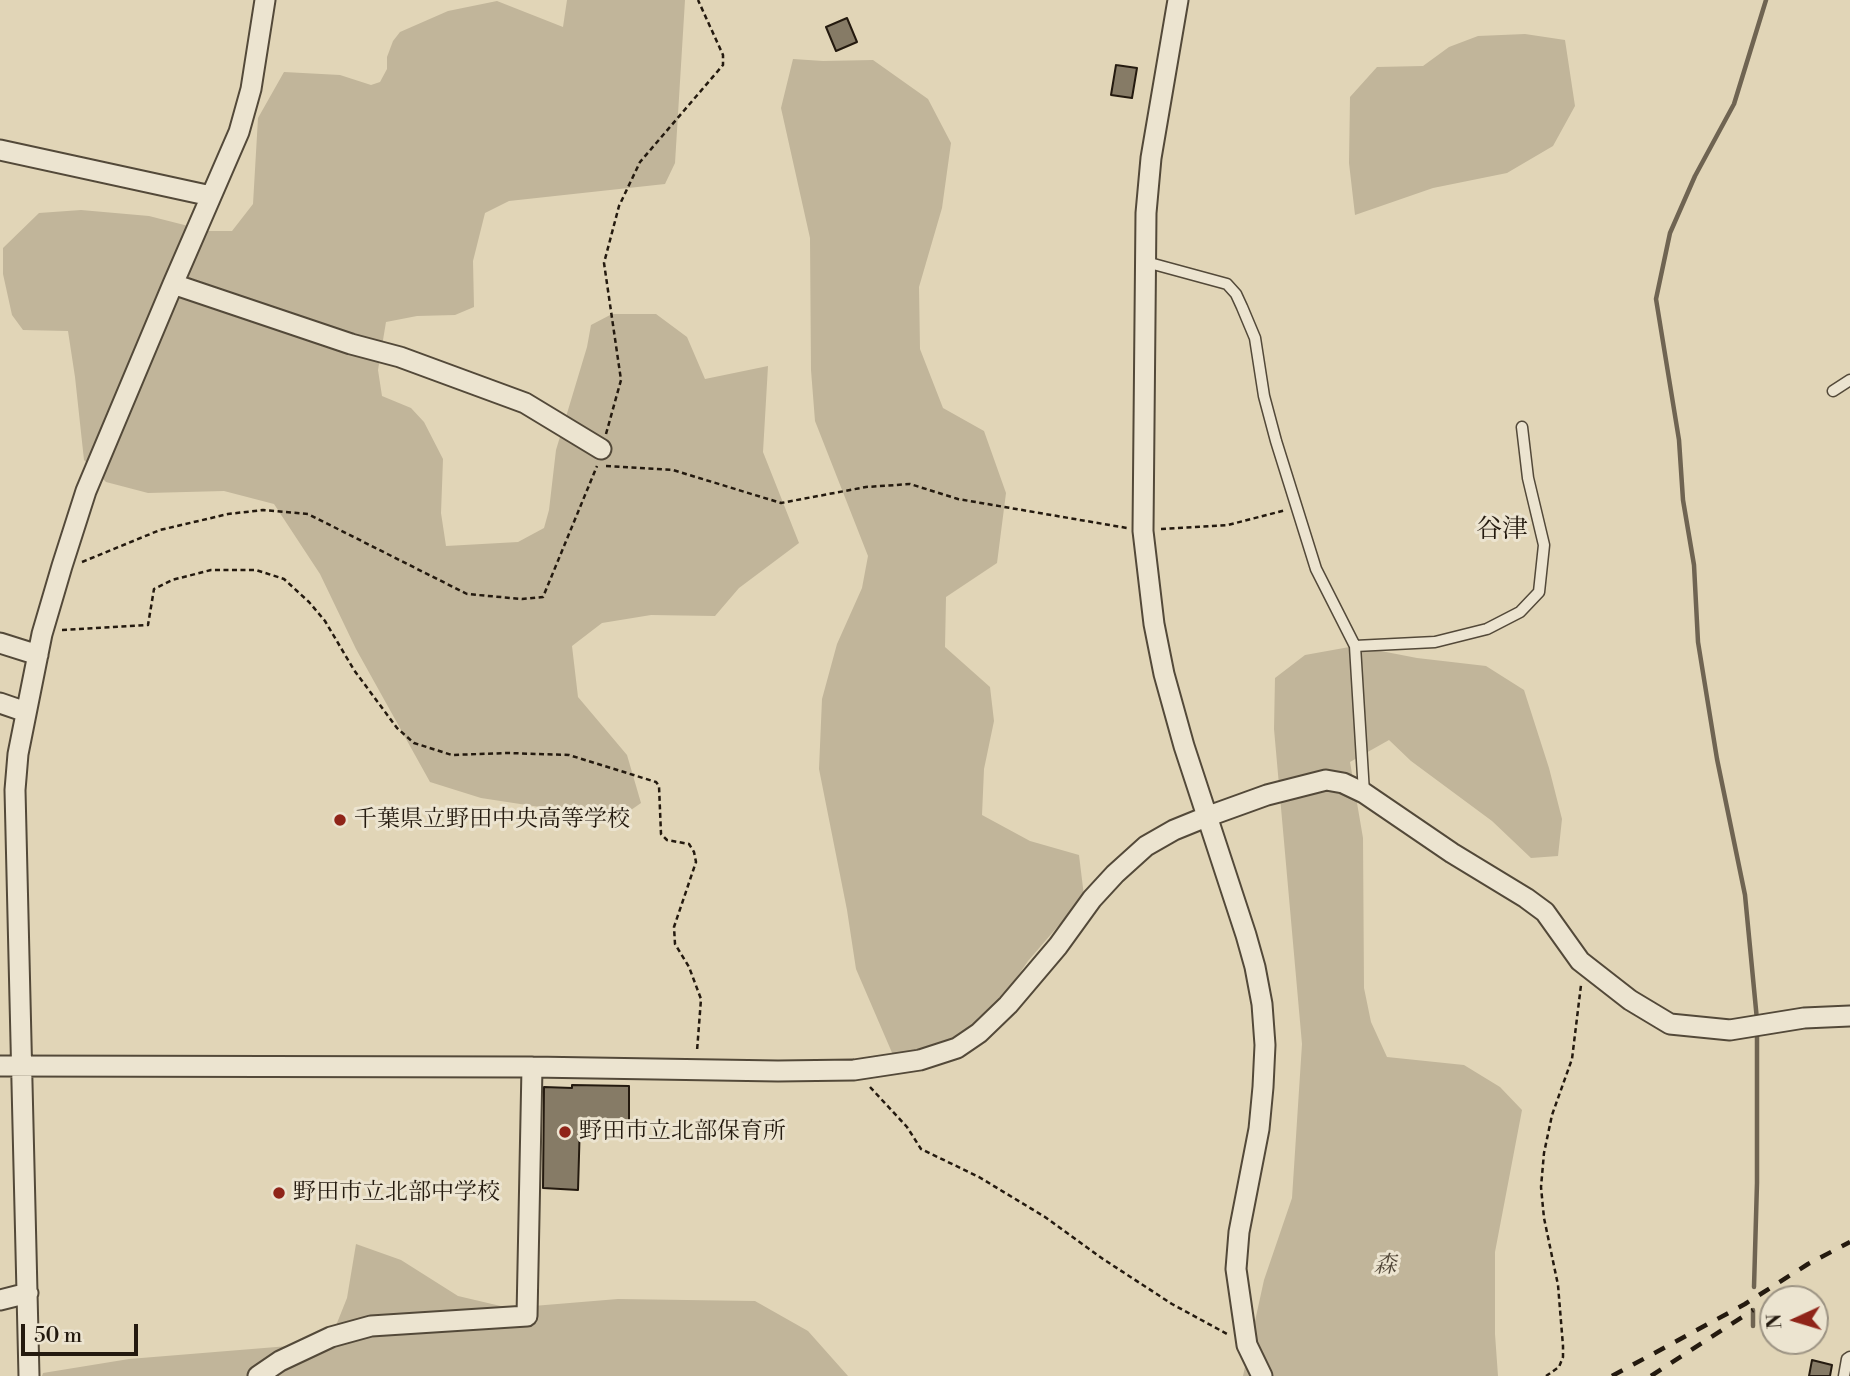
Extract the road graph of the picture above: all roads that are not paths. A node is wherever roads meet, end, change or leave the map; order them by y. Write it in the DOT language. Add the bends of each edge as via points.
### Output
graph roads {
  1 [pos="265,0"];
  2 [pos="1178,0"];
  3 [pos="0,150"];
  4 [pos="211,196"];
  5 [pos="1146,262"];
  6 [pos="173,284"];
  7 [pos="1850,380"];
  8 [pos="1833,391"];
  9 [pos="1522,427"];
  10 [pos="599,458"];
  11 [pos="0,643"];
  12 [pos="1355,646"];
  13 [pos="38,655"];
  14 [pos="0,703"];
  15 [pos="26,712"];
  16 [pos="7,786"];
  17 [pos="1364,793"];
  18 [pos="1206,817"];
  19 [pos="9,913"];
  20 [pos="1850,1016"];
  21 [pos="0,1066"];
  22 [pos="22,1066"];
  23 [pos="532,1068"];
  24 [pos="28,1293"];
  25 [pos="0,1300"];
  26 [pos="1850,1357"];
  27 [pos="29,1376"];
  28 [pos="258,1376"];
  29 [pos="1262,1376"];
  30 [pos="1844,1376"];
  1 -- 4 [label="street" via="247,108"];
  2 -- 5 [label="street" via="1151,158"];
  3 -- 4 [label="street"];
  4 -- 6 [label="street"];
  5 -- 12 [label="lane" via="1227,284 1236,294 1255,338 1264,396 1316,569"];
  5 -- 18 [label="street" via="1143,531 1164,674"];
  6 -- 10 [label="street" via="400,357 525,403"];
  6 -- 13 [label="street" via="86,491"];
  7 -- 8 [label="lane"];
  9 -- 12 [label="lane" via="1544,545 1539,593 1520,612 1487,629 1435,642"];
  11 -- 13 [label="street"];
  12 -- 17 [label="lane"];
  13 -- 15 [label="street"];
  14 -- 15 [label="street"];
  15 -- 16 [label="street"];
  16 -- 19 [label="street"];
  17 -- 18 [label="street" via="1343,783 1315,781"];
  17 -- 20 [label="street" via="1545,912 1580,961 1670,1024 1712,1030"];
  18 -- 23 [label="street" via="1146,846 1115,874 1008,1005 957,1048 920,1060 854,1070"];
  18 -- 29 [label="street" via="1255,967 1263,1018 1259,1129 1236,1269 1247,1345"];
  19 -- 22 [label="street"];
  21 -- 22 [label="street"];
  22 -- 23 [label="street"];
  22 -- 24 [label="street"];
  23 -- 28 [label="street" via="527,1316 371,1326 331,1337"];
  24 -- 25 [label="street"];
  24 -- 27 [label="street"];
  26 -- 30 [label="lane"];
}
